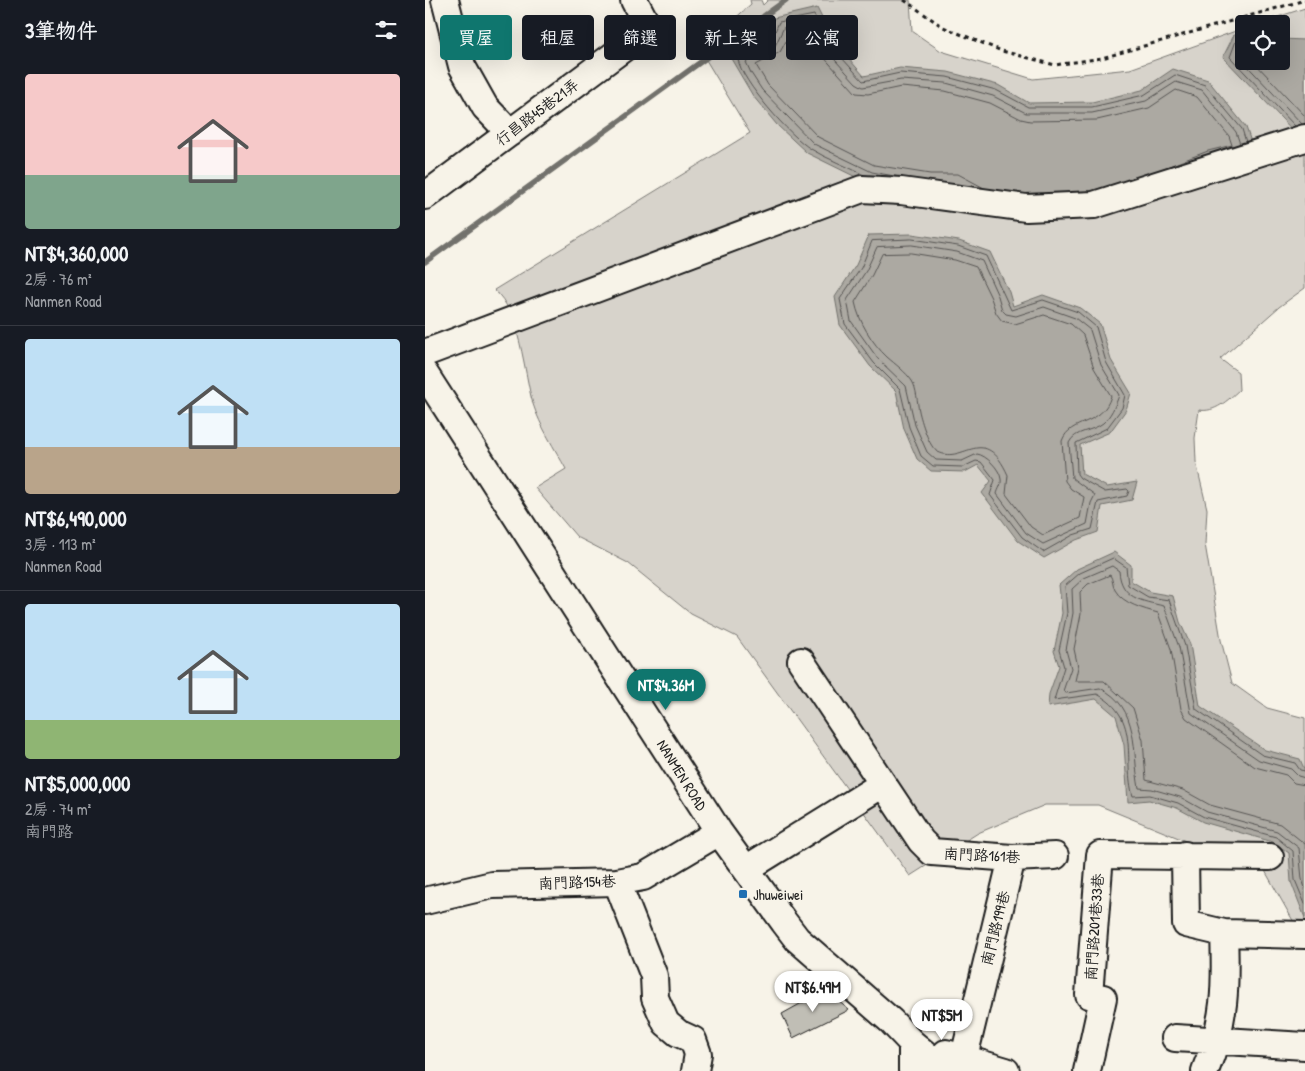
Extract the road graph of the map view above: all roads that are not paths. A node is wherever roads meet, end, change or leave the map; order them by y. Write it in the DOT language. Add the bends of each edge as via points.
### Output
graph roads {
  1 [pos="445,0"];
  2 [pos="634,0"];
  3 [pos="510,133"];
  4 [pos="1305,138"];
  5 [pos="425,196"];
  6 [pos="425,354"];
  7 [pos="425,374"];
  8 [pos="801,661"];
  9 [pos="883,784"];
  10 [pos="719,832"];
  11 [pos="1185,855"];
  12 [pos="1055,856"];
  13 [pos="1270,857"];
  14 [pos="1012,858"];
  15 [pos="745,869"];
  16 [pos="617,882"];
  17 [pos="425,901"];
  18 [pos="1225,933"];
  19 [pos="1305,935"];
  20 [pos="1175,1038"];
  21 [pos="1217,1041"];
  22 [pos="912,1043"];
  23 [pos="1305,1046"];
  24 [pos="955,1064"];
  25 [pos="695,1071"];
  26 [pos="912,1071"];
  27 [pos="1007,1071"];
  28 [pos="1087,1071"];
  29 [pos="1205,1071"];
  1 -- 3 [label="street" via="462,66 485,107"];
  2 -- 3 [label="street, 行昌路45巷21弄" via="649,29"];
  3 -- 5 [label="street, 行昌路45巷21弄"];
  4 -- 6 [label="street" via="1093,205 1026,208 863,189"];
  7 -- 10 [label="street, NANMEN ROAD"];
  8 -- 9 [label="street, 南門路161巷"];
  9 -- 14 [label="street, 南門路161巷" via="932,852"];
  9 -- 15 [label="street"];
  10 -- 15 [label="street, NANMEN ROAD"];
  10 -- 16 [label="street, 南門路154巷" via="643,877"];
  11 -- 13 [label="street, 南門路201巷33巷"];
  11 -- 18 [label="street" via="1186,924"];
  11 -- 28 [label="street, 南門路201巷33巷" via="1100,855 1089,995 1103,998"];
  12 -- 14 [label="street, 南門路161巷"];
  14 -- 24 [label="street, 南門路199巷"];
  15 -- 22 [label="street, NANMEN ROAD" via="797,939"];
  16 -- 17 [label="street, 南門路154巷" via="492,885"];
  16 -- 25 [label="street" via="654,976 655,998 666,1023 693,1040 698,1054"];
  18 -- 19 [label="street"];
  18 -- 21 [label="street" via="1226,989"];
  20 -- 21 [label="street"];
  21 -- 23 [label="street"];
  21 -- 29 [label="street"];
  22 -- 24 [label="street, NANMEN ROAD"];
  22 -- 26 [label="street"];
  24 -- 27 [label="street"];
}
